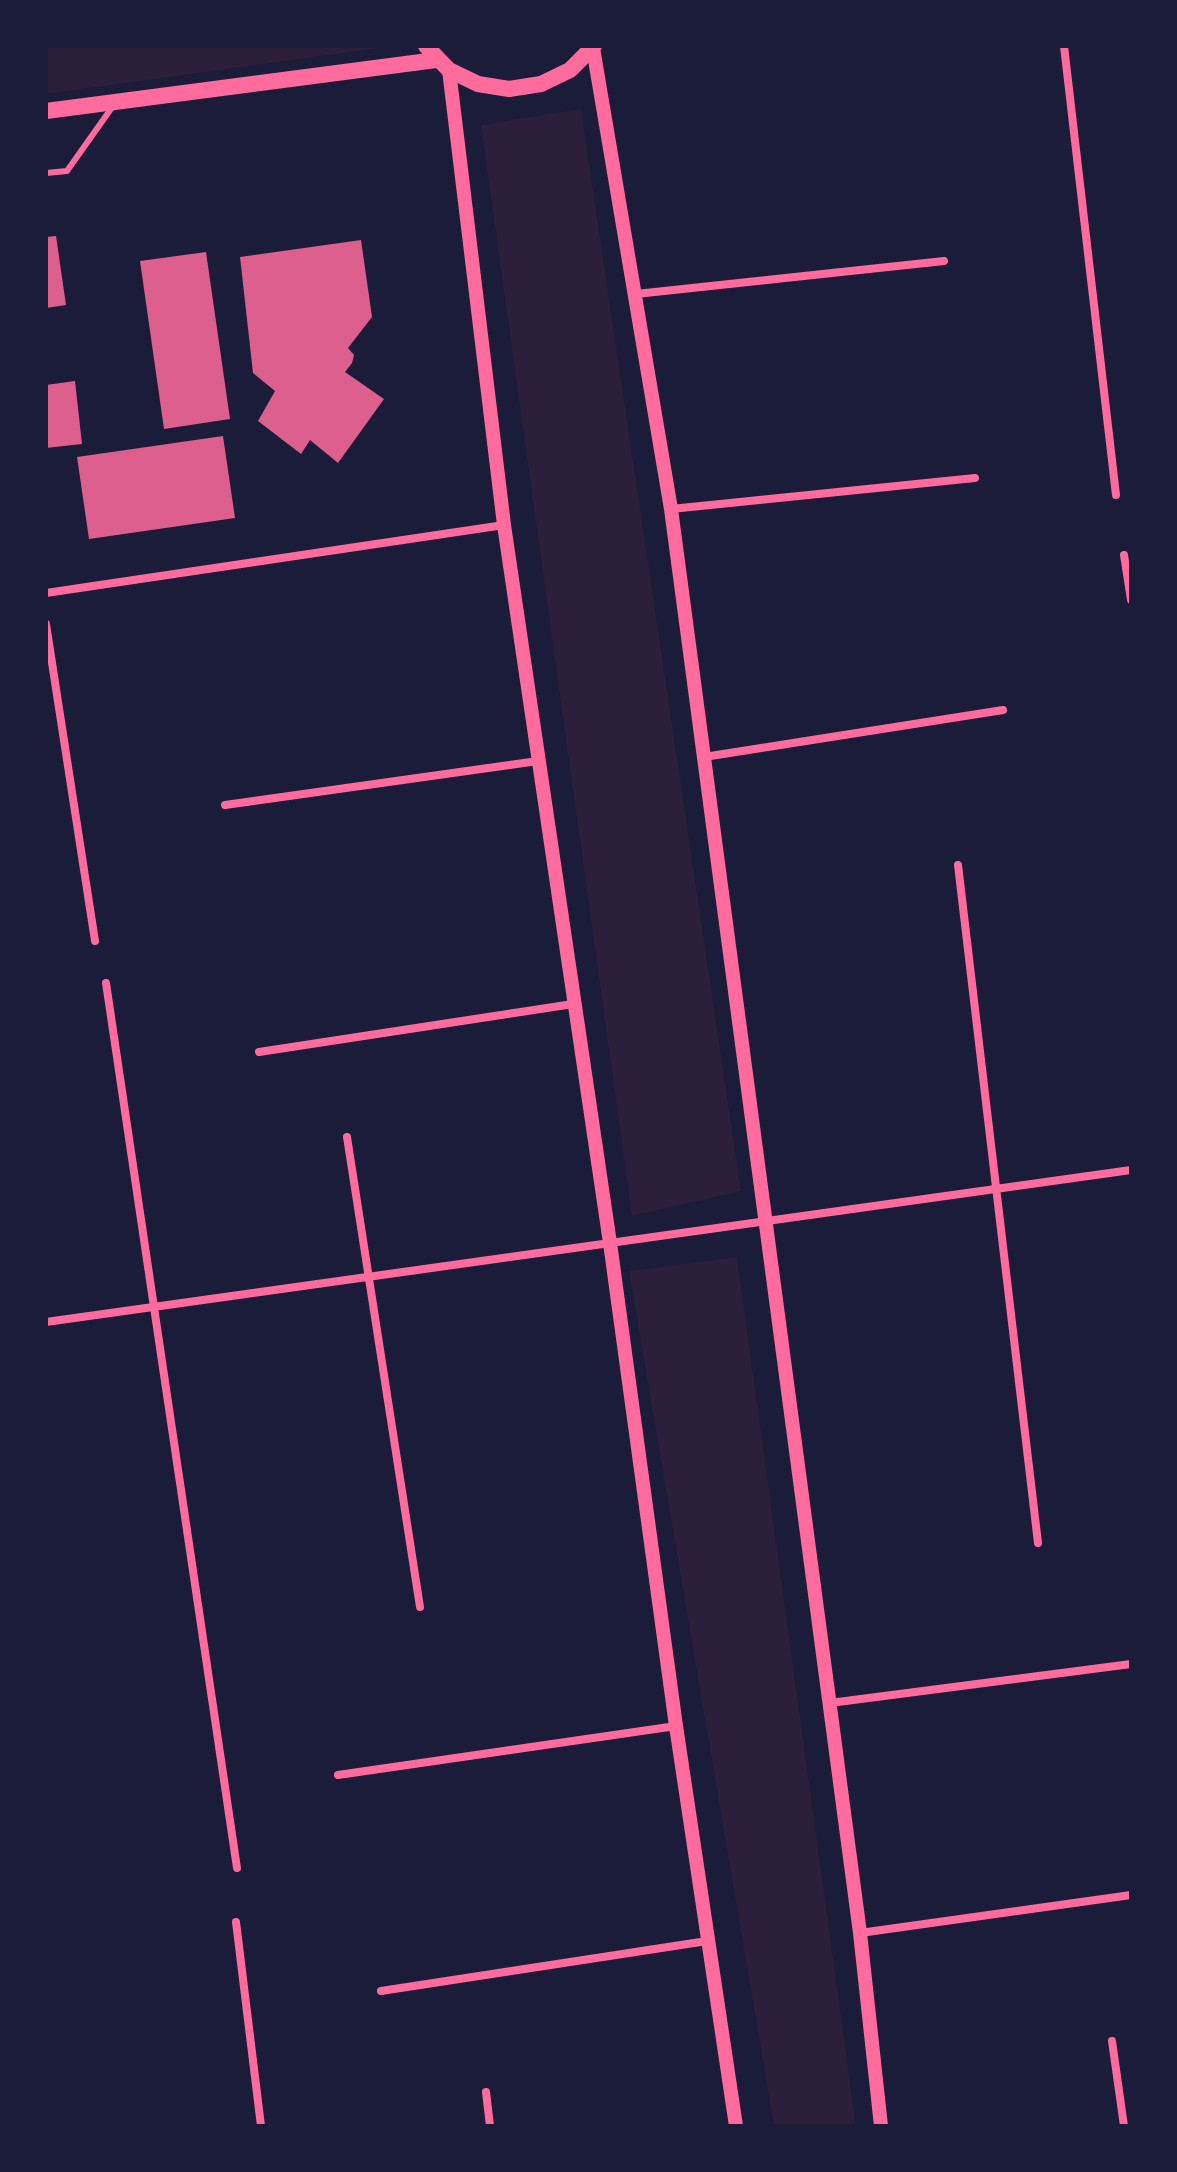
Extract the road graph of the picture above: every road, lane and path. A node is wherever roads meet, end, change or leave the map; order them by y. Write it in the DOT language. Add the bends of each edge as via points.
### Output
graph roads {
  1 [pos="1064,46"];
  2 [pos="594,47"];
  3 [pos="437,59"];
  4 [pos="115,103"];
  5 [pos="46,111"];
  6 [pos="46,173"];
  7 [pos="944,261"];
  8 [pos="636,294"];
  9 [pos="975,478"];
  10 [pos="1116,495"];
  11 [pos="671,509"];
  12 [pos="504,525"];
  13 [pos="1124,555"];
  14 [pos="46,593"];
  15 [pos="1131,600"];
  16 [pos="46,624"];
  17 [pos="1003,710"];
  18 [pos="704,757"];
  19 [pos="538,761"];
  20 [pos="225,805"];
  21 [pos="958,865"];
  22 [pos="95,941"];
  23 [pos="106,983"];
  24 [pos="573,1004"];
  25 [pos="259,1052"];
  26 [pos="347,1137"];
  27 [pos="1131,1170"];
  28 [pos="997,1188"];
  29 [pos="765,1221"];
  30 [pos="610,1243"];
  31 [pos="368,1276"];
  32 [pos="154,1307"];
  33 [pos="46,1322"];
  34 [pos="1038,1543"];
  35 [pos="420,1607"];
  36 [pos="1131,1664"];
  37 [pos="830,1703"];
  38 [pos="676,1726"];
  39 [pos="338,1775"];
  40 [pos="237,1868"];
  41 [pos="1131,1895"];
  42 [pos="236,1922"];
  43 [pos="860,1933"];
  44 [pos="707,1941"];
  45 [pos="381,1991"];
  46 [pos="1112,2041"];
  47 [pos="486,2092"];
  48 [pos="261,2126"];
  49 [pos="490,2126"];
  50 [pos="736,2126"];
  51 [pos="881,2126"];
  52 [pos="1124,2126"];
  1 -- 10 [label="street"];
  2 -- 3 [label="main road" via="570,70 541,84 509,89 478,84"];
  2 -- 8 [label="street"];
  3 -- 4 [label="main road"];
  3 -- 12 [label="street"];
  4 -- 5 [label="main road"];
  4 -- 6 [label="lane" via="67,171"];
  7 -- 8 [label="street"];
  8 -- 11 [label="street"];
  9 -- 11 [label="street"];
  11 -- 18 [label="street"];
  12 -- 14 [label="street"];
  12 -- 19 [label="street"];
  13 -- 15 [label="street"];
  16 -- 22 [label="street"];
  17 -- 18 [label="street"];
  18 -- 29 [label="street"];
  19 -- 20 [label="street"];
  19 -- 24 [label="street"];
  21 -- 28 [label="street"];
  23 -- 32 [label="street"];
  24 -- 25 [label="street"];
  24 -- 30 [label="street"];
  26 -- 31 [label="street"];
  27 -- 28 [label="street"];
  28 -- 29 [label="street"];
  28 -- 34 [label="street"];
  29 -- 30 [label="street"];
  29 -- 37 [label="street"];
  30 -- 31 [label="street"];
  30 -- 38 [label="street"];
  31 -- 32 [label="street"];
  31 -- 35 [label="street"];
  32 -- 33 [label="street"];
  32 -- 40 [label="street"];
  36 -- 37 [label="street"];
  37 -- 43 [label="street"];
  38 -- 39 [label="street"];
  38 -- 44 [label="street"];
  41 -- 43 [label="street"];
  42 -- 48 [label="street"];
  43 -- 51 [label="street"];
  44 -- 45 [label="street"];
  44 -- 50 [label="street"];
  46 -- 52 [label="street"];
  47 -- 49 [label="street"];
}
